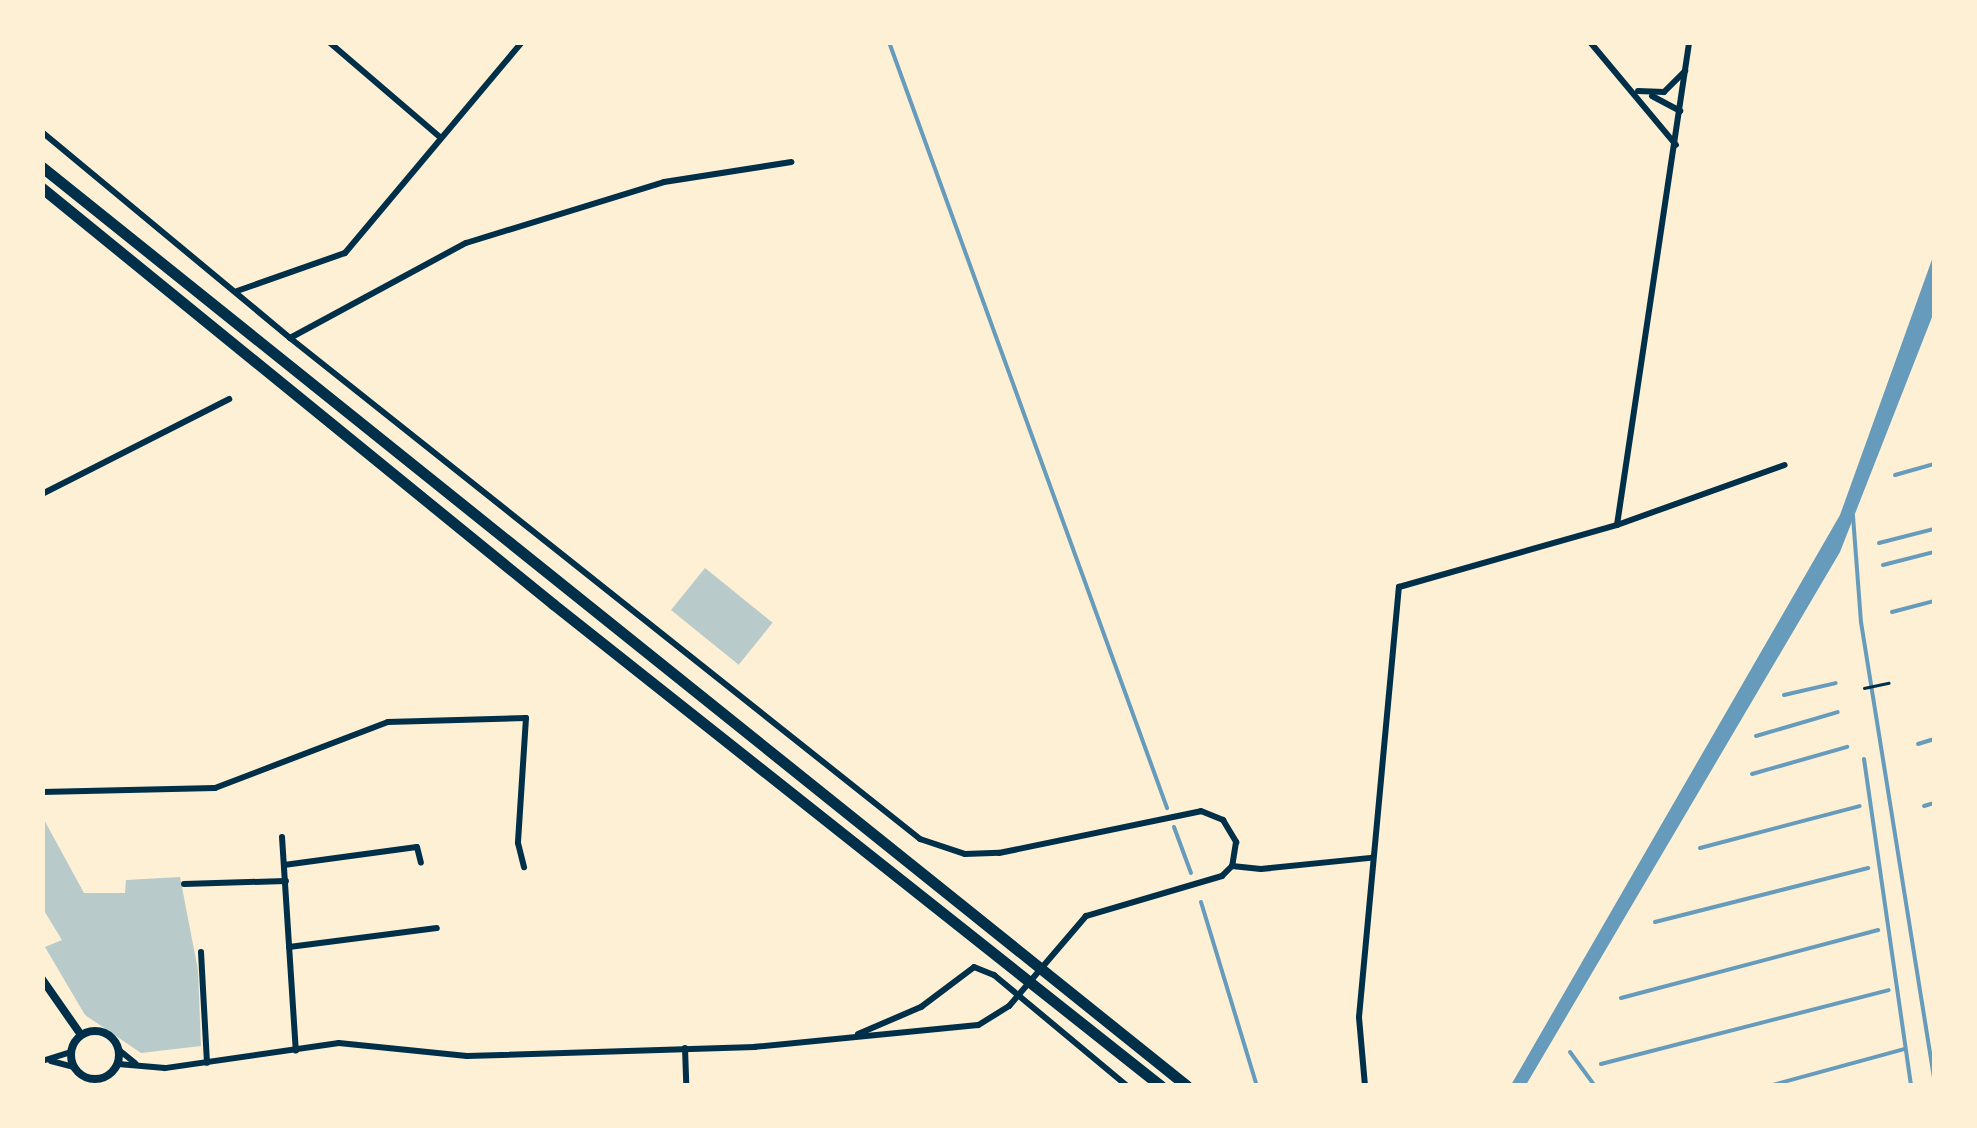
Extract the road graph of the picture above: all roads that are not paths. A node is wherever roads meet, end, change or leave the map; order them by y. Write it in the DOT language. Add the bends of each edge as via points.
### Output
graph roads {
  1 [pos="330,42"];
  2 [pos="522,42"];
  3 [pos="1590,42"];
  4 [pos="1690,42"];
  5 [pos="1686,70"];
  6 [pos="1630,86"];
  7 [pos="1647,94"];
  8 [pos="1680,113"];
  9 [pos="1658,119"];
  10 [pos="42,132"];
  11 [pos="440,137"];
  12 [pos="1676,144"];
  13 [pos="791,162"];
  14 [pos="42,167"];
  15 [pos="42,188"];
  16 [pos="236,291"];
  17 [pos="290,338"];
  18 [pos="228,399"];
  19 [pos="1784,465"];
  20 [pos="42,494"];
  21 [pos="1617,524"];
  22 [pos="42,792"];
  23 [pos="282,837"];
  24 [pos="1371,858"];
  25 [pos="421,863"];
  26 [pos="284,865"];
  27 [pos="1232,866"];
  28 [pos="524,867"];
  29 [pos="286,882"];
  30 [pos="184,884"];
  31 [pos="437,928"];
  32 [pos="290,948"];
  33 [pos="201,952"];
  34 [pos="42,979"];
  35 [pos="68,1014"];
  36 [pos="94,1031"];
  37 [pos="81,1036"];
  38 [pos="853,1037"];
  39 [pos="685,1048"];
  40 [pos="118,1050"];
  41 [pos="296,1051"];
  42 [pos="71,1052"];
  43 [pos="46,1061"];
  44 [pos="207,1063"];
  45 [pos="118,1064"];
  46 [pos="136,1064"];
  47 [pos="74,1067"];
  48 [pos="101,1083"];
  49 [pos="686,1086"];
  50 [pos="1126,1086"];
  51 [pos="1162,1086"];
  52 [pos="1187,1086"];
  53 [pos="1365,1086"];
  1 -- 11 [label="street"];
  2 -- 11 [label="street"];
  3 -- 6 [label="street"];
  4 -- 5 [label="street"];
  5 -- 7 [label="street" via="1668,89"];
  5 -- 8 [label="street"];
  6 -- 7 [label="street"];
  6 -- 9 [label="street"];
  7 -- 8 [label="street"];
  8 -- 9 [label="street"];
  8 -- 12 [label="street"];
  9 -- 12 [label="street"];
  10 -- 16 [label="street"];
  11 -- 16 [label="street" via="344,253"];
  12 -- 21 [label="street"];
  13 -- 17 [label="street" via="664,182 466,243"];
  14 -- 52 [label="highway"];
  15 -- 51 [label="highway"];
  16 -- 17 [label="street"];
  17 -- 27 [label="street" via="920,839 982,854 1201,811 1223,820 1233,833"];
  18 -- 20 [label="street"];
  19 -- 21 [label="street"];
  21 -- 24 [label="street" via="1399,587"];
  22 -- 28 [label="street" via="215,788 388,722 526,718 518,843"];
  23 -- 26 [label="street"];
  24 -- 27 [label="street" via="1257,870"];
  24 -- 53 [label="street" via="1359,1017"];
  25 -- 26 [label="street" via="417,847"];
  26 -- 29 [label="street"];
  27 -- 38 [label="street" via="1216,879 1104,906 1064,938 1009,1006 978,1025"];
  29 -- 30 [label="street"];
  29 -- 32 [label="street"];
  31 -- 32 [label="street"];
  32 -- 41 [label="street"];
  33 -- 44 [label="street"];
  34 -- 35 [label="street"];
  35 -- 36 [label="street"];
  35 -- 37 [label="street"];
  36 -- 37 [label="street"];
  36 -- 40 [label="street" via="107,1034"];
  37 -- 42 [label="street"];
  38 -- 39 [label="street"];
  38 -- 50 [label="street" via="903,1017 974,967 994,976"];
  39 -- 41 [label="street" via="467,1056 375,1042"];
  39 -- 49 [label="street"];
  40 -- 45 [label="street"];
  40 -- 46 [label="street"];
  41 -- 44 [label="street"];
  42 -- 43 [label="street"];
  42 -- 47 [label="street"];
  43 -- 47 [label="street"];
  44 -- 46 [label="street"];
  45 -- 46 [label="street"];
  45 -- 48 [label="street"];
  47 -- 48 [label="street"];
}
